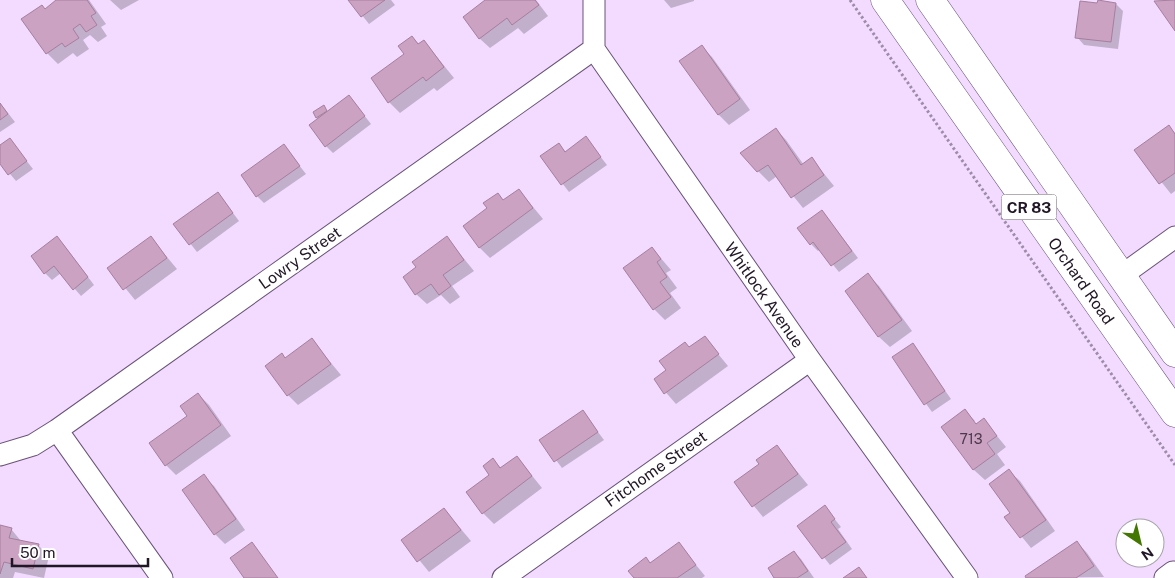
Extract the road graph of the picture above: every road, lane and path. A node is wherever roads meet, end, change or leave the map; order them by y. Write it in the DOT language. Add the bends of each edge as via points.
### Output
graph roads {
  1 [pos="594,0"];
  2 [pos="850,0"];
  3 [pos="885,0"];
  4 [pos="930,0"];
  5 [pos="594,49"];
  6 [pos="1175,237"];
  7 [pos="1121,276"];
  8 [pos="1175,353"];
  9 [pos="810,360"];
  10 [pos="1175,413"];
  11 [pos="57,430"];
  12 [pos="0,455"];
  13 [pos="1175,465"];
  14 [pos="162,578"];
  15 [pos="503,578"];
  16 [pos="967,578"];
  1 -- 5 [label="street"];
  2 -- 13 [label="path"];
  3 -- 10 [label="main road, Orchard Road / CR 83"];
  4 -- 7 [label="main road, CR 83"];
  5 -- 9 [label="street, Whitlock Avenue"];
  5 -- 11 [label="street, Lowry Street"];
  6 -- 7 [label="street"];
  7 -- 8 [label="main road, CR 83"];
  9 -- 15 [label="street, Fitchome Street"];
  9 -- 16 [label="street, Whitlock Avenue"];
  11 -- 12 [label="street, Lowry Street" via="33,445"];
  11 -- 14 [label="street"];
}
